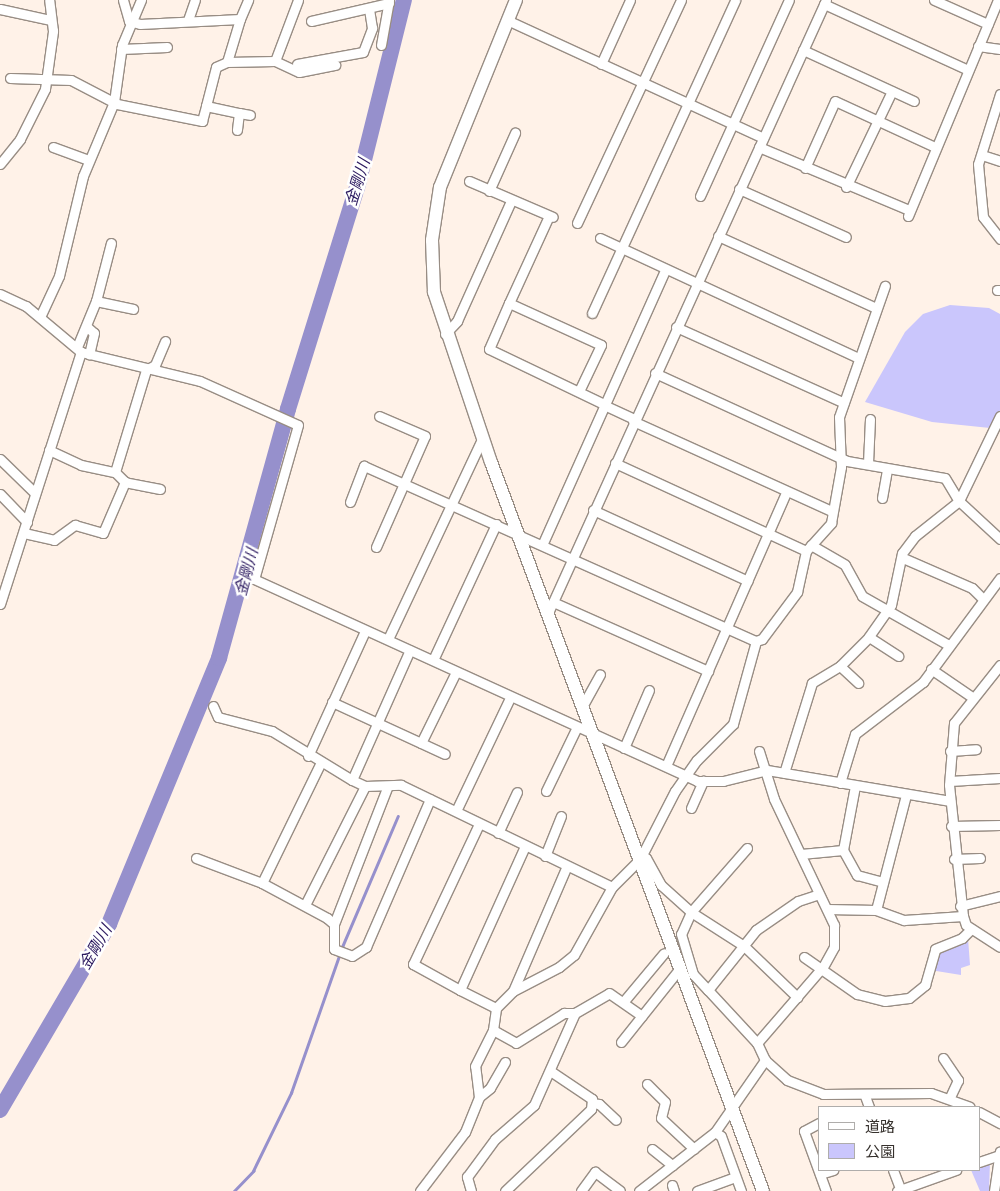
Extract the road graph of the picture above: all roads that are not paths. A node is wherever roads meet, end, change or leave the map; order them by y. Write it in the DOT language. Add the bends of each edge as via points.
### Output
graph roads {
  1 [pos="49,0"];
  2 [pos="123,0"];
  3 [pos="141,0"];
  4 [pos="195,0"];
  5 [pos="248,0"];
  6 [pos="298,0"];
  7 [pos="516,0"];
  8 [pos="630,0"];
  9 [pos="681,0"];
  10 [pos="735,0"];
  11 [pos="789,0"];
  12 [pos="934,0"];
  13 [pos="998,0"];
  14 [pos="389,1"];
  15 [pos="825,2"];
  16 [pos="369,8"];
  17 [pos="0,9"];
  18 [pos="240,19"];
  19 [pos="50,20"];
  20 [pos="129,20"];
  21 [pos="188,20"];
  22 [pos="507,20"];
  23 [pos="311,21"];
  24 [pos="988,24"];
  25 [pos="381,45"];
  26 [pos="978,46"];
  27 [pos="167,47"];
  28 [pos="121,49"];
  29 [pos="1000,49"];
  30 [pos="803,50"];
  31 [pos="275,61"];
  32 [pos="227,62"];
  33 [pos="297,64"];
  34 [pos="601,64"];
  35 [pos="335,65"];
  36 [pos="968,70"];
  37 [pos="10,78"];
  38 [pos="47,78"];
  39 [pos="642,83"];
  40 [pos="892,91"];
  41 [pos="999,99"];
  42 [pos="914,101"];
  43 [pos="114,102"];
  44 [pos="688,104"];
  45 [pos="206,106"];
  46 [pos="239,113"];
  47 [pos="250,115"];
  48 [pos="878,120"];
  49 [pos="732,124"];
  50 [pos="237,130"];
  51 [pos="514,133"];
  52 [pos="761,142"];
  53 [pos="53,147"];
  54 [pos="935,147"];
  55 [pos="4,154"];
  56 [pos="982,155"];
  57 [pos="88,160"];
  58 [pos="1000,162"];
  59 [pos="0,164"];
  60 [pos="805,168"];
  61 [pos="469,181"];
  62 [pos="846,186"];
  63 [pos="739,189"];
  64 [pos="489,191"];
  65 [pos="700,196"];
  66 [pos="510,201"];
  67 [pos="577,223"];
  68 [pos="718,236"];
  69 [pos="846,237"];
  70 [pos="600,238"];
  71 [pos="1000,240"];
  72 [pos="111,243"];
  73 [pos="621,250"];
  74 [pos="665,270"];
  75 [pos="696,284"];
  76 [pos="885,286"];
  77 [pos="0,294"];
  78 [pos="96,301"];
  79 [pos="509,303"];
  80 [pos="874,308"];
  81 [pos="133,309"];
  82 [pos="592,313"];
  83 [pos="40,317"];
  84 [pos="86,327"];
  85 [pos="676,327"];
  86 [pos="445,334"];
  87 [pos="165,341"];
  88 [pos="82,351"];
  89 [pos="858,358"];
  90 [pos="151,368"];
  91 [pos="655,373"];
  92 [pos="580,389"];
  93 [pos="844,403"];
  94 [pos="604,405"];
  95 [pos="379,416"];
  96 [pos="1000,416"];
  97 [pos="870,419"];
  98 [pos="634,420"];
  99 [pos="997,433"];
  100 [pos="482,439"];
  101 [pos="49,450"];
  102 [pos="841,457"];
  103 [pos="0,459"];
  104 [pos="615,463"];
  105 [pos="868,463"];
  106 [pos="887,470"];
  107 [pos="115,472"];
  108 [pos="125,482"];
  109 [pos="406,483"];
  110 [pos="160,489"];
  111 [pos="787,491"];
  112 [pos="35,493"];
  113 [pos="0,494"];
  114 [pos="882,498"];
  115 [pos="959,501"];
  116 [pos="350,502"];
  117 [pos="448,503"];
  118 [pos="593,510"];
  119 [pos="831,511"];
  120 [pos="27,522"];
  121 [pos="496,524"];
  122 [pos="24,533"];
  123 [pos="519,534"];
  124 [pos="768,535"];
  125 [pos="1000,539"];
  126 [pos="543,543"];
  127 [pos="376,547"];
  128 [pos="808,548"];
  129 [pos="573,558"];
  130 [pos="903,558"];
  131 [pos="1000,578"];
  132 [pos="748,581"];
  133 [pos="982,598"];
  134 [pos="0,604"];
  135 [pos="550,608"];
  136 [pos="888,611"];
  137 [pos="727,628"];
  138 [pos="365,631"];
  139 [pos="870,636"];
  140 [pos="388,639"];
  141 [pos="756,641"];
  142 [pos="947,644"];
  143 [pos="410,650"];
  144 [pos="898,656"];
  145 [pos="433,660"];
  146 [pos="1000,665"];
  147 [pos="840,666"];
  148 [pos="931,669"];
  149 [pos="708,671"];
  150 [pos="456,672"];
  151 [pos="600,674"];
  152 [pos="858,683"];
  153 [pos="649,690"];
  154 [pos="972,697"];
  155 [pos="510,698"];
  156 [pos="332,702"];
  157 [pos="583,705"];
  158 [pos="214,706"];
  159 [pos="379,724"];
  160 [pos="576,729"];
  161 [pos="594,734"];
  162 [pos="421,743"];
  163 [pos="624,748"];
  164 [pos="976,750"];
  165 [pos="759,751"];
  166 [pos="950,751"];
  167 [pos="445,754"];
  168 [pos="308,756"];
  169 [pos="320,764"];
  170 [pos="666,766"];
  171 [pos="767,770"];
  172 [pos="784,773"];
  173 [pos="686,777"];
  174 [pos="1000,778"];
  175 [pos="352,780"];
  176 [pos="703,781"];
  177 [pos="950,781"];
  178 [pos="840,783"];
  179 [pos="365,786"];
  180 [pos="855,786"];
  181 [pos="387,788"];
  182 [pos="546,791"];
  183 [pos="517,792"];
  184 [pos="906,795"];
  185 [pos="430,798"];
  186 [pos="950,801"];
  187 [pos="691,808"];
  188 [pos="456,811"];
  189 [pos="561,816"];
  190 [pos="479,824"];
  191 [pos="1000,825"];
  192 [pos="951,826"];
  193 [pos="498,833"];
  194 [pos="524,848"];
  195 [pos="747,848"];
  196 [pos="843,850"];
  197 [pos="801,854"];
  198 [pos="545,856"];
  199 [pos="196,858"];
  200 [pos="980,858"];
  201 [pos="640,859"];
  202 [pos="954,859"];
  203 [pos="566,868"];
  204 [pos="883,882"];
  205 [pos="262,883"];
  206 [pos="612,887"];
  207 [pos="817,894"];
  208 [pos="1000,896"];
  209 [pos="305,905"];
  210 [pos="960,906"];
  211 [pos="827,909"];
  212 [pos="876,910"];
  213 [pos="691,912"];
  214 [pos="963,916"];
  215 [pos="334,924"];
  216 [pos="971,929"];
  217 [pos="744,946"];
  218 [pos="1000,947"];
  219 [pos="664,953"];
  220 [pos="804,956"];
  221 [pos="680,968"];
  222 [pos="820,970"];
  223 [pos="460,990"];
  224 [pos="708,990"];
  225 [pos="513,991"];
  226 [pos="797,997"];
  227 [pos="624,1001"];
  228 [pos="496,1008"];
  229 [pos="575,1013"];
  230 [pos="642,1016"];
  231 [pos="492,1030"];
  232 [pos="621,1042"];
  233 [pos="757,1043"];
  234 [pos="943,1058"];
  235 [pos="765,1060"];
  236 [pos="505,1062"];
  237 [pos="552,1072"];
  238 [pos="647,1084"];
  239 [pos="865,1096"];
  240 [pos="479,1097"];
  241 [pos="950,1097"];
  242 [pos="592,1103"];
  243 [pos="869,1106"];
  244 [pos="968,1106"];
  245 [pos="732,1109"];
  246 [pos="980,1113"];
  247 [pos="616,1120"];
  248 [pos="1000,1123"];
  249 [pos="818,1124"];
  250 [pos="715,1132"];
  251 [pos="652,1149"];
  252 [pos="694,1149"];
  253 [pos="1000,1153"];
  254 [pos="980,1162"];
  255 [pos="672,1165"];
  256 [pos="818,1169"];
  257 [pos="819,1171"];
  258 [pos="830,1171"];
  259 [pos="893,1171"];
  260 [pos="950,1171"];
  261 [pos="820,1174"];
  262 [pos="735,1177"];
  263 [pos="420,1191"];
  264 [pos="471,1191"];
  265 [pos="505,1191"];
  266 [pos="580,1191"];
  267 [pos="620,1191"];
  268 [pos="639,1191"];
  269 [pos="697,1191"];
  270 [pos="741,1191"];
  271 [pos="763,1191"];
  272 [pos="826,1191"];
  273 [pos="899,1191"];
  274 [pos="994,1191"];
  1 -- 19 [label="street"];
  2 -- 20 [label="street"];
  3 -- 20 [label="street"];
  4 -- 21 [label="street"];
  5 -- 18 [label="street"];
  6 -- 31 [label="street"];
  7 -- 22 [label="street"];
  8 -- 34 [label="street"];
  9 -- 39 [label="street"];
  10 -- 44 [label="street"];
  11 -- 49 [label="street"];
  12 -- 24 [label="street"];
  13 -- 24 [label="street"];
  14 -- 16 [label="street"];
  14 -- 25 [label="street"];
  15 -- 30 [label="street"];
  15 -- 36 [label="street"];
  16 -- 23 [label="street"];
  16 -- 33 [label="street" via="372,28 363,52"];
  17 -- 19 [label="street"];
  18 -- 21 [label="street"];
  18 -- 32 [label="street"];
  19 -- 38 [label="street" via="53,32"];
  20 -- 21 [label="street" via="140,24"];
  20 -- 28 [label="street"];
  22 -- 34 [label="street"];
  22 -- 86 [label="street" via="448,164 434,216 433,277"];
  24 -- 26 [label="street"];
  26 -- 29 [label="street"];
  26 -- 36 [label="street"];
  27 -- 28 [label="street"];
  28 -- 43 [label="street"];
  30 -- 40 [label="street"];
  30 -- 52 [label="street"];
  31 -- 32 [label="street"];
  31 -- 35 [label="street" via="299,72"];
  32 -- 45 [label="street" via="216,68"];
  34 -- 39 [label="street"];
  36 -- 54 [label="street"];
  37 -- 38 [label="street"];
  38 -- 43 [label="street" via="71,80"];
  38 -- 55 [label="street" via="40,102"];
  39 -- 44 [label="street"];
  39 -- 67 [label="street"];
  40 -- 42 [label="street"];
  40 -- 48 [label="street"];
  41 -- 56 [label="street"];
  43 -- 45 [label="street" via="202,120"];
  43 -- 57 [label="street"];
  44 -- 49 [label="street"];
  44 -- 73 [label="street"];
  45 -- 46 [label="street"];
  46 -- 47 [label="street"];
  46 -- 50 [label="street"];
  48 -- 54 [label="street"];
  48 -- 60 [label="street" via="835,101"];
  48 -- 62 [label="street"];
  49 -- 52 [label="street"];
  49 -- 65 [label="street"];
  51 -- 64 [label="street"];
  52 -- 60 [label="street"];
  52 -- 63 [label="street"];
  53 -- 57 [label="street"];
  54 -- 62 [label="street" via="908,212"];
  55 -- 59 [label="street"];
  56 -- 58 [label="street"];
  56 -- 71 [label="street" via="978,164 984,217"];
  57 -- 83 [label="street" via="59,276"];
  60 -- 62 [label="street"];
  61 -- 64 [label="street"];
  63 -- 68 [label="street"];
  63 -- 69 [label="street"];
  64 -- 66 [label="street"];
  66 -- 79 [label="street" via="550,218"];
  66 -- 86 [label="street" via="456,321"];
  68 -- 75 [label="street"];
  68 -- 80 [label="street"];
  70 -- 73 [label="street"];
  72 -- 78 [label="street"];
  73 -- 74 [label="street"];
  73 -- 82 [label="street"];
  74 -- 75 [label="street"];
  74 -- 94 [label="street"];
  75 -- 85 [label="street"];
  75 -- 89 [label="street"];
  76 -- 80 [label="street"];
  77 -- 83 [label="street"];
  78 -- 81 [label="street"];
  78 -- 84 [label="street"];
  79 -- 92 [label="street" via="489,349"];
  79 -- 92 [label="street" via="601,345"];
  80 -- 89 [label="street"];
  83 -- 88 [label="street"];
  84 -- 88 [label="street"];
  84 -- 88 [label="street" via="94,333"];
  85 -- 91 [label="street"];
  85 -- 93 [label="street"];
  86 -- 100 [label="street"];
  87 -- 90 [label="street"];
  88 -- 90 [label="street"];
  88 -- 101 [label="street"];
  89 -- 93 [label="street"];
  90 -- 107 [label="street" via="146,370"];
  90 -- 138 [label="street" via="200,381 273,417 298,425 254,579"];
  91 -- 98 [label="street"];
  91 -- 102 [label="street"];
  92 -- 94 [label="street" via="584,396"];
  93 -- 102 [label="street" via="838,422"];
  94 -- 98 [label="street"];
  94 -- 126 [label="street"];
  95 -- 109 [label="street" via="426,436"];
  96 -- 99 [label="street"];
  97 -- 105 [label="street"];
  98 -- 104 [label="street"];
  98 -- 111 [label="street"];
  99 -- 115 [label="street"];
  100 -- 117 [label="street"];
  100 -- 123 [label="street"];
  101 -- 107 [label="street" via="81,465"];
  101 -- 112 [label="street"];
  102 -- 105 [label="street"];
  102 -- 119 [label="street"];
  103 -- 112 [label="street"];
  104 -- 118 [label="street"];
  104 -- 124 [label="street"];
  105 -- 106 [label="street"];
  106 -- 114 [label="street"];
  106 -- 115 [label="street" via="944,478"];
  107 -- 108 [label="street"];
  108 -- 110 [label="street"];
  108 -- 122 [label="street" via="103,533 75,525 54,540"];
  109 -- 116 [label="street" via="364,466"];
  109 -- 117 [label="street"];
  109 -- 127 [label="street"];
  111 -- 119 [label="street"];
  111 -- 124 [label="street"];
  112 -- 120 [label="street"];
  113 -- 120 [label="street"];
  115 -- 125 [label="street"];
  115 -- 130 [label="street" via="915,536"];
  117 -- 121 [label="street"];
  117 -- 140 [label="street"];
  118 -- 129 [label="street"];
  118 -- 132 [label="street"];
  119 -- 128 [label="street" via="832,523"];
  120 -- 122 [label="street"];
  121 -- 123 [label="street"];
  121 -- 145 [label="street"];
  122 -- 134 [label="street"];
  123 -- 126 [label="street"];
  123 -- 135 [label="street"];
  124 -- 128 [label="street"];
  124 -- 132 [label="street"];
  126 -- 129 [label="street"];
  128 -- 136 [label="street" via="845,565 854,589"];
  128 -- 141 [label="street" via="792,602"];
  129 -- 135 [label="street"];
  129 -- 137 [label="street"];
  130 -- 133 [label="street" via="972,588"];
  130 -- 136 [label="street" via="896,570"];
  131 -- 133 [label="street"];
  132 -- 137 [label="street"];
  133 -- 142 [label="street"];
  135 -- 149 [label="street"];
  135 -- 157 [label="street"];
  136 -- 139 [label="street"];
  136 -- 142 [label="street"];
  137 -- 141 [label="street"];
  137 -- 149 [label="street"];
  138 -- 140 [label="street"];
  138 -- 156 [label="street"];
  139 -- 144 [label="street"];
  139 -- 147 [label="street"];
  140 -- 143 [label="street"];
  141 -- 173 [label="street" via="733,724"];
  142 -- 148 [label="street"];
  143 -- 145 [label="street"];
  143 -- 159 [label="street"];
  145 -- 150 [label="street"];
  146 -- 154 [label="street"];
  147 -- 152 [label="street"];
  147 -- 172 [label="street" via="812,683"];
  148 -- 154 [label="street"];
  148 -- 178 [label="street" via="915,690 868,720 855,734"];
  149 -- 170 [label="street"];
  150 -- 155 [label="street"];
  150 -- 162 [label="street"];
  151 -- 157 [label="street"];
  153 -- 163 [label="street"];
  154 -- 166 [label="street" via="954,724"];
  155 -- 160 [label="street"];
  155 -- 188 [label="street"];
  156 -- 159 [label="street"];
  156 -- 168 [label="street"];
  157 -- 161 [label="street"];
  158 -- 168 [label="street" via="218,718 272,731"];
  159 -- 162 [label="street"];
  159 -- 175 [label="street"];
  160 -- 161 [label="street"];
  160 -- 182 [label="street"];
  161 -- 163 [label="street"];
  161 -- 201 [label="street"];
  162 -- 167 [label="street"];
  163 -- 170 [label="street"];
  164 -- 166 [label="street"];
  165 -- 171 [label="street"];
  166 -- 177 [label="street"];
  168 -- 169 [label="street"];
  169 -- 175 [label="street"];
  169 -- 205 [label="street"];
  170 -- 173 [label="street"];
  171 -- 172 [label="street"];
  171 -- 176 [label="street"];
  171 -- 197 [label="street" via="774,799"];
  172 -- 178 [label="street"];
  173 -- 176 [label="street"];
  173 -- 201 [label="street"];
  174 -- 177 [label="street"];
  175 -- 179 [label="street"];
  176 -- 187 [label="street"];
  177 -- 186 [label="street"];
  178 -- 180 [label="street"];
  179 -- 181 [label="street"];
  179 -- 209 [label="street"];
  180 -- 184 [label="street"];
  180 -- 196 [label="street"];
  181 -- 185 [label="street" via="401,785"];
  181 -- 215 [label="street"];
  183 -- 193 [label="street"];
  184 -- 186 [label="street"];
  184 -- 204 [label="street"];
  185 -- 188 [label="street"];
  185 -- 215 [label="street" via="366,947 352,956 334,949"];
  186 -- 192 [label="street"];
  188 -- 190 [label="street"];
  189 -- 198 [label="street"];
  190 -- 193 [label="street"];
  190 -- 223 [label="street" via="412,964"];
  191 -- 192 [label="street"];
  192 -- 202 [label="street"];
  193 -- 194 [label="street"];
  194 -- 198 [label="street"];
  194 -- 223 [label="street"];
  195 -- 213 [label="street"];
  196 -- 197 [label="street"];
  196 -- 204 [label="street" via="857,875"];
  197 -- 207 [label="street"];
  198 -- 203 [label="street"];
  199 -- 205 [label="street"];
  200 -- 202 [label="street"];
  201 -- 206 [label="street"];
  201 -- 213 [label="street" via="646,858 661,885"];
  201 -- 221 [label="street"];
  202 -- 210 [label="street"];
  203 -- 206 [label="street"];
  203 -- 225 [label="street"];
  204 -- 212 [label="street"];
  205 -- 209 [label="street"];
  206 -- 225 [label="street" via="574,955"];
  207 -- 211 [label="street"];
  207 -- 217 [label="street" via="798,901 756,930"];
  208 -- 210 [label="street"];
  209 -- 215 [label="street"];
  210 -- 214 [label="street"];
  211 -- 212 [label="street"];
  211 -- 222 [label="street" via="835,941"];
  212 -- 214 [label="street" via="904,920"];
  213 -- 217 [label="street"];
  213 -- 224 [label="street" via="680,934 693,974"];
  214 -- 216 [label="street"];
  216 -- 218 [label="street"];
  216 -- 222 [label="street" via="962,938 935,949 925,985 909,998 885,1001 864,996"];
  217 -- 224 [label="street"];
  217 -- 226 [label="street"];
  219 -- 227 [label="street"];
  220 -- 222 [label="street"];
  221 -- 230 [label="street"];
  221 -- 245 [label="street"];
  222 -- 226 [label="street"];
  223 -- 228 [label="street"];
  224 -- 233 [label="street"];
  225 -- 228 [label="street"];
  226 -- 233 [label="street"];
  227 -- 229 [label="street" via="609,993"];
  227 -- 230 [label="street"];
  228 -- 231 [label="street"];
  229 -- 231 [label="street" via="564,1013 516,1043"];
  229 -- 237 [label="street"];
  230 -- 232 [label="street"];
  231 -- 240 [label="street" via="475,1066"];
  233 -- 235 [label="street"];
  234 -- 241 [label="street" via="958,1080"];
  235 -- 239 [label="street" via="796,1085 823,1094"];
  235 -- 245 [label="street"];
  236 -- 240 [label="street" via="490,1088"];
  237 -- 242 [label="street" via="592,1098"];
  237 -- 264 [label="street" via="534,1105 495,1139 467,1177"];
  238 -- 252 [label="street" via="665,1102 662,1118"];
  239 -- 241 [label="street" via="931,1093"];
  239 -- 243 [label="street"];
  240 -- 263 [label="street" via="465,1132"];
  241 -- 244 [label="street"];
  242 -- 247 [label="street" via="599,1104"];
  242 -- 265 [label="street"];
  245 -- 250 [label="street"];
  245 -- 271 [label="street"];
  246 -- 248 [label="street"];
  249 -- 256 [label="street" via="804,1131"];
  250 -- 252 [label="street"];
  250 -- 262 [label="street"];
  251 -- 255 [label="street"];
  252 -- 255 [label="street"];
  253 -- 254 [label="street"];
  253 -- 274 [label="street"];
  255 -- 268 [label="street"];
  257 -- 261 [label="street"];
  258 -- 261 [label="street"];
  259 -- 273 [label="street"];
  260 -- 273 [label="street"];
  261 -- 272 [label="street"];
  262 -- 269 [label="street"];
  262 -- 270 [label="street"];
  266 -- 267 [label="street" via="595,1172"];
}
